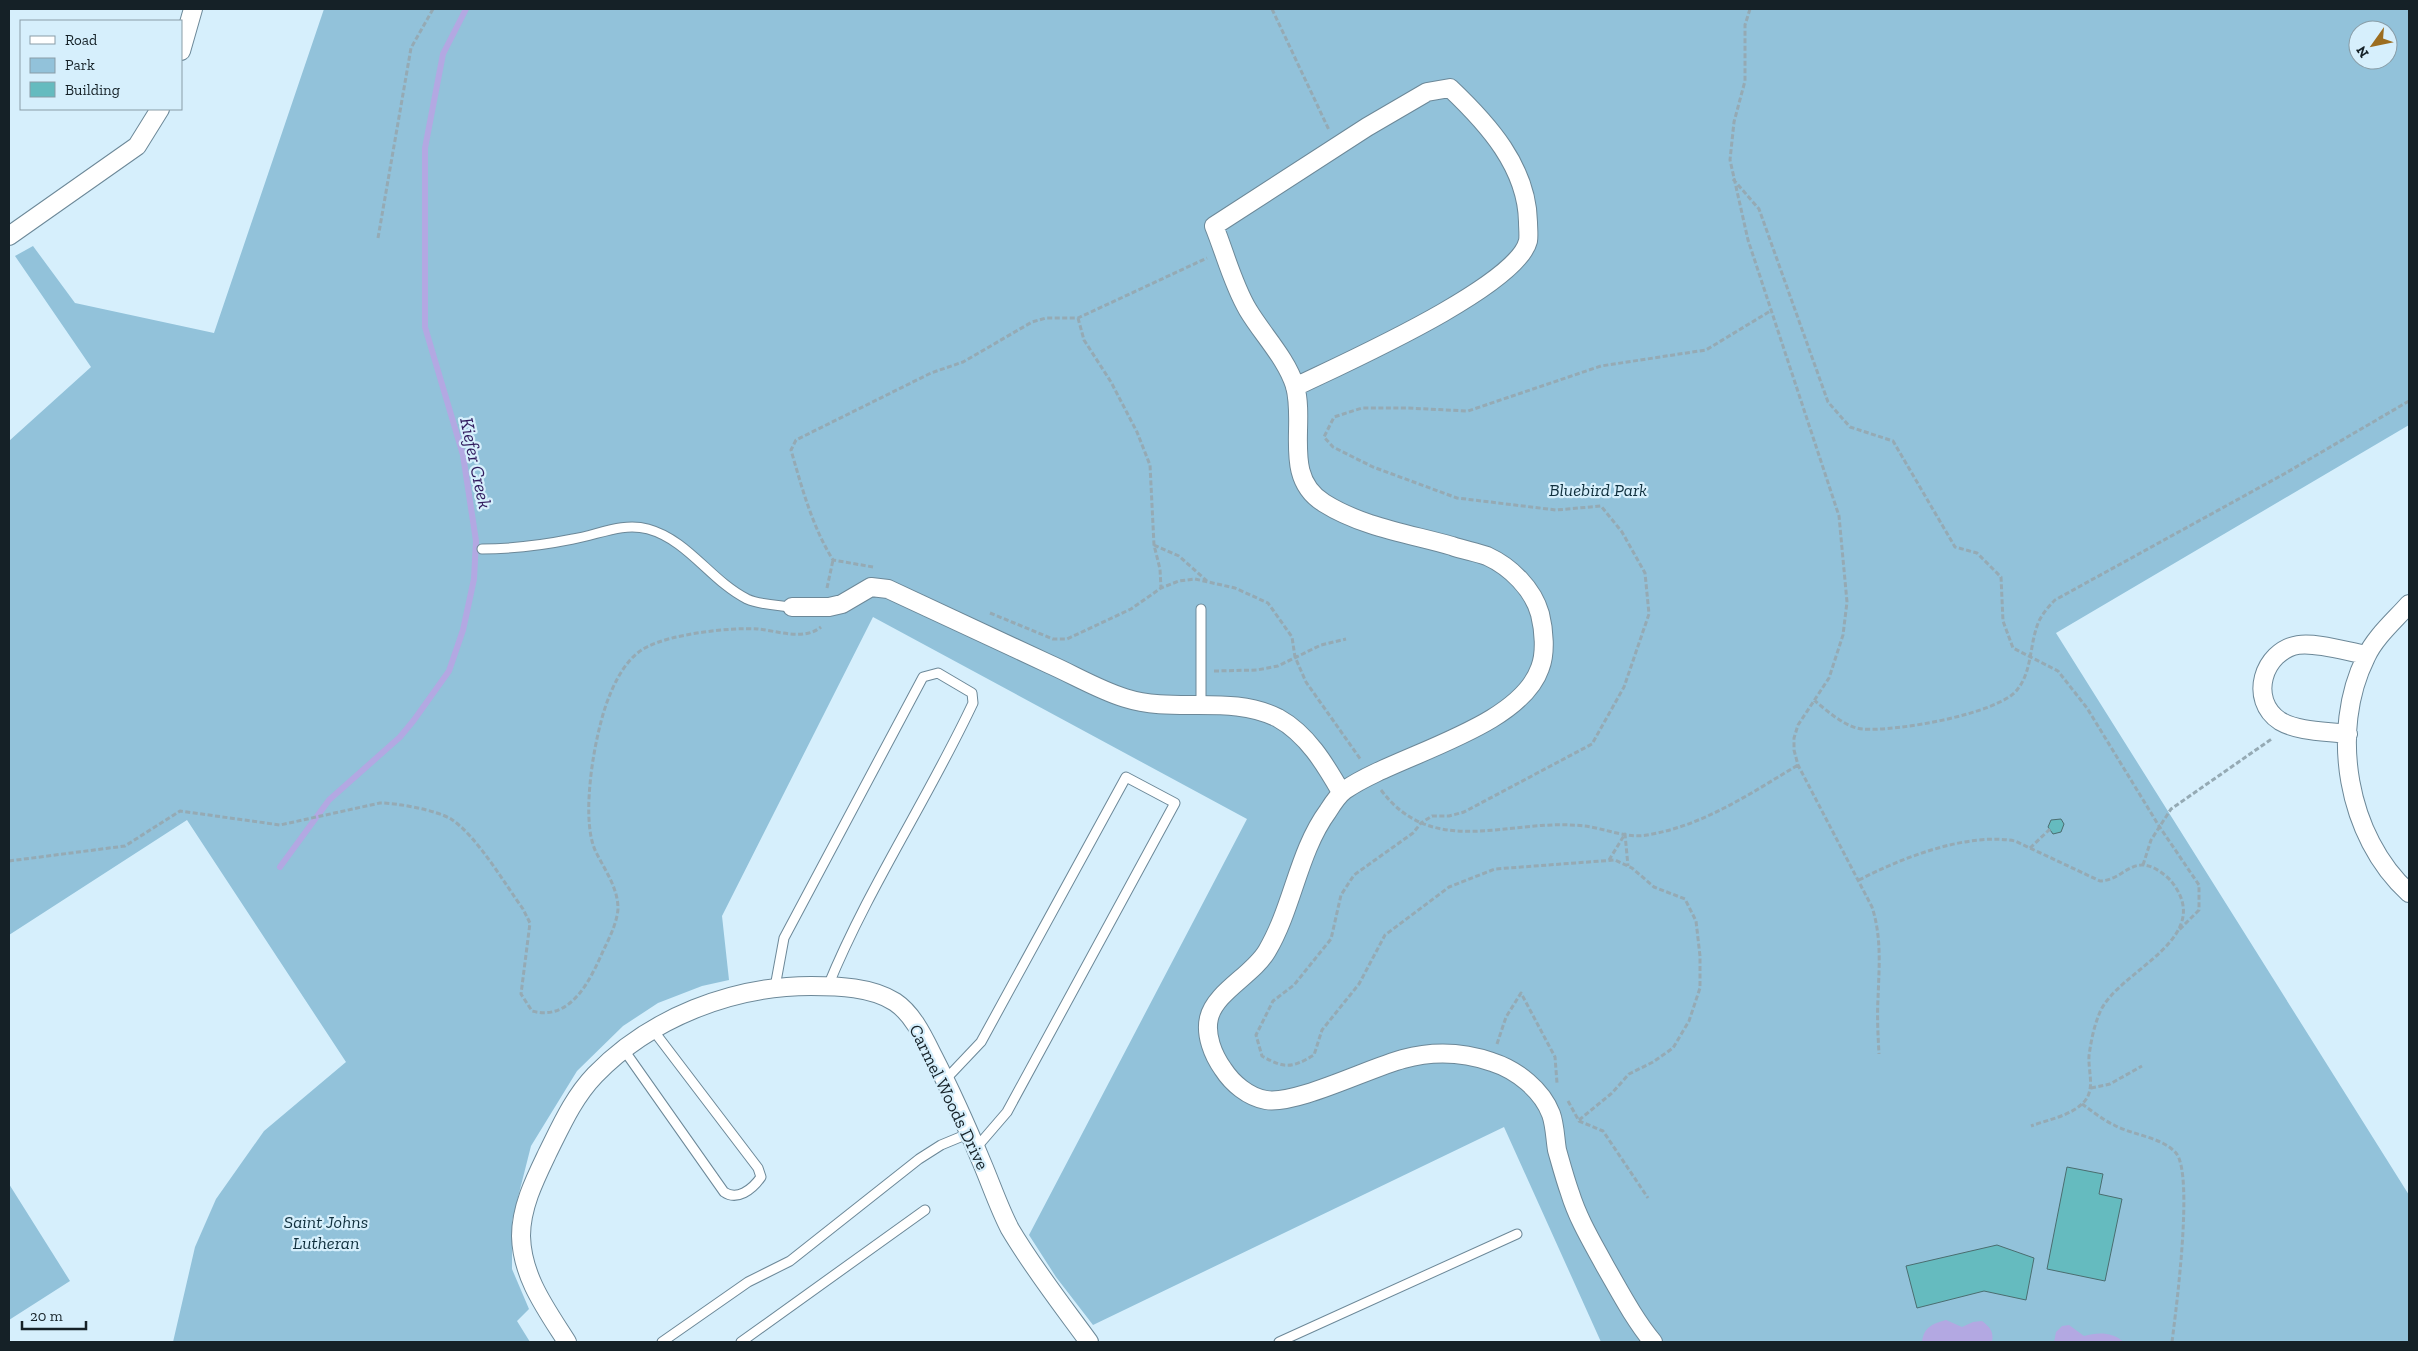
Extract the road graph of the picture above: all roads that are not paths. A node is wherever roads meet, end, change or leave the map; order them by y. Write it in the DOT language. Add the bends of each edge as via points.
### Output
graph roads {
  1 [pos="193,9"];
  2 [pos="182,48"];
  3 [pos="159,110"];
  4 [pos="9,236"];
  5 [pos="1295,387"];
  6 [pos="482,549"];
  7 [pos="2409,604"];
  8 [pos="792,608"];
  9 [pos="1201,609"];
  10 [pos="2367,655"];
  11 [pos="1201,705"];
  12 [pos="2348,734"];
  13 [pos="1342,792"];
  14 [pos="2409,893"];
  15 [pos="828,986"];
  16 [pos="775,987"];
  17 [pos="653,1030"];
  18 [pos="624,1050"];
  19 [pos="945,1080"];
  20 [pos="973,1140"];
  21 [pos="925,1210"];
  22 [pos="1517,1234"];
  23 [pos="567,1342"];
  24 [pos="662,1342"];
  25 [pos="741,1342"];
  26 [pos="1089,1342"];
  27 [pos="1279,1342"];
  28 [pos="1653,1342"];
  1 -- 2 [label="street"];
  3 -- 4 [label="street" via="137,146"];
  5 -- 5 [label="street" via="1461,303 1510,267 1528,242 1528,211 1520,177 1480,116 1450,88 1427,92 1336,146 1214,226 1246,307 1275,347"];
  5 -- 13 [label="street" via="1297,452 1304,482 1319,501 1388,529 1487,556 1511,571 1528,589 1540,613 1543,642 1540,668 1522,696 1462,735"];
  6 -- 8 [label="lane" via="509,549 566,540 625,526 647,528 691,554 748,599"];
  7 -- 10 [label="street"];
  8 -- 11 [label="street" via="829,607 842,604 871,587 888,589 1125,698 1168,707"];
  9 -- 11 [label="lane"];
  10 -- 12 [label="street" via="2354,685"];
  10 -- 12 [label="street" via="2300,645 2274,657 2265,670 2262,684 2264,699 2270,712 2280,721 2294,727"];
  11 -- 13 [label="street" via="1241,707 1276,718 1295,730 1322,759"];
  12 -- 14 [label="street" via="2348,774 2362,823 2382,860"];
  13 -- 28 [label="street" via="1318,825 1265,954 1214,1004 1208,1022 1209,1038 1217,1061 1244,1091 1267,1100 1302,1095 1404,1059 1438,1053 1494,1062 1533,1086 1552,1114 1556,1147 1571,1198 1585,1230 1638,1324"];
  15 -- 16 [label="street, Carmel Woods Drive"];
  15 -- 16 [label="lane" via="847,940 947,759 973,703 972,693 938,673 922,677 784,938"];
  15 -- 19 [label="street, Carmel Woods Drive" via="880,994 896,1002 922,1035"];
  16 -- 17 [label="street, Carmel Woods Drive" via="724,998 686,1012"];
  17 -- 18 [label="street, Carmel Woods Drive"];
  17 -- 18 [label="lane" via="758,1168 761,1177 737,1197 724,1192"];
  18 -- 23 [label="street, Carmel Woods Drive" via="594,1076 572,1106 532,1188 525,1210 521,1234 526,1269 543,1305"];
  19 -- 20 [label="street, Carmel Woods Drive"];
  19 -- 20 [label="lane" via="981,1042 1126,777 1175,803 1007,1112"];
  20 -- 24 [label="lane" via="942,1145 919,1159 790,1261 748,1282"];
  20 -- 26 [label="street, Carmel Woods Drive" via="1009,1227"];
  21 -- 25 [label="lane"];
  22 -- 27 [label="lane"];
}
